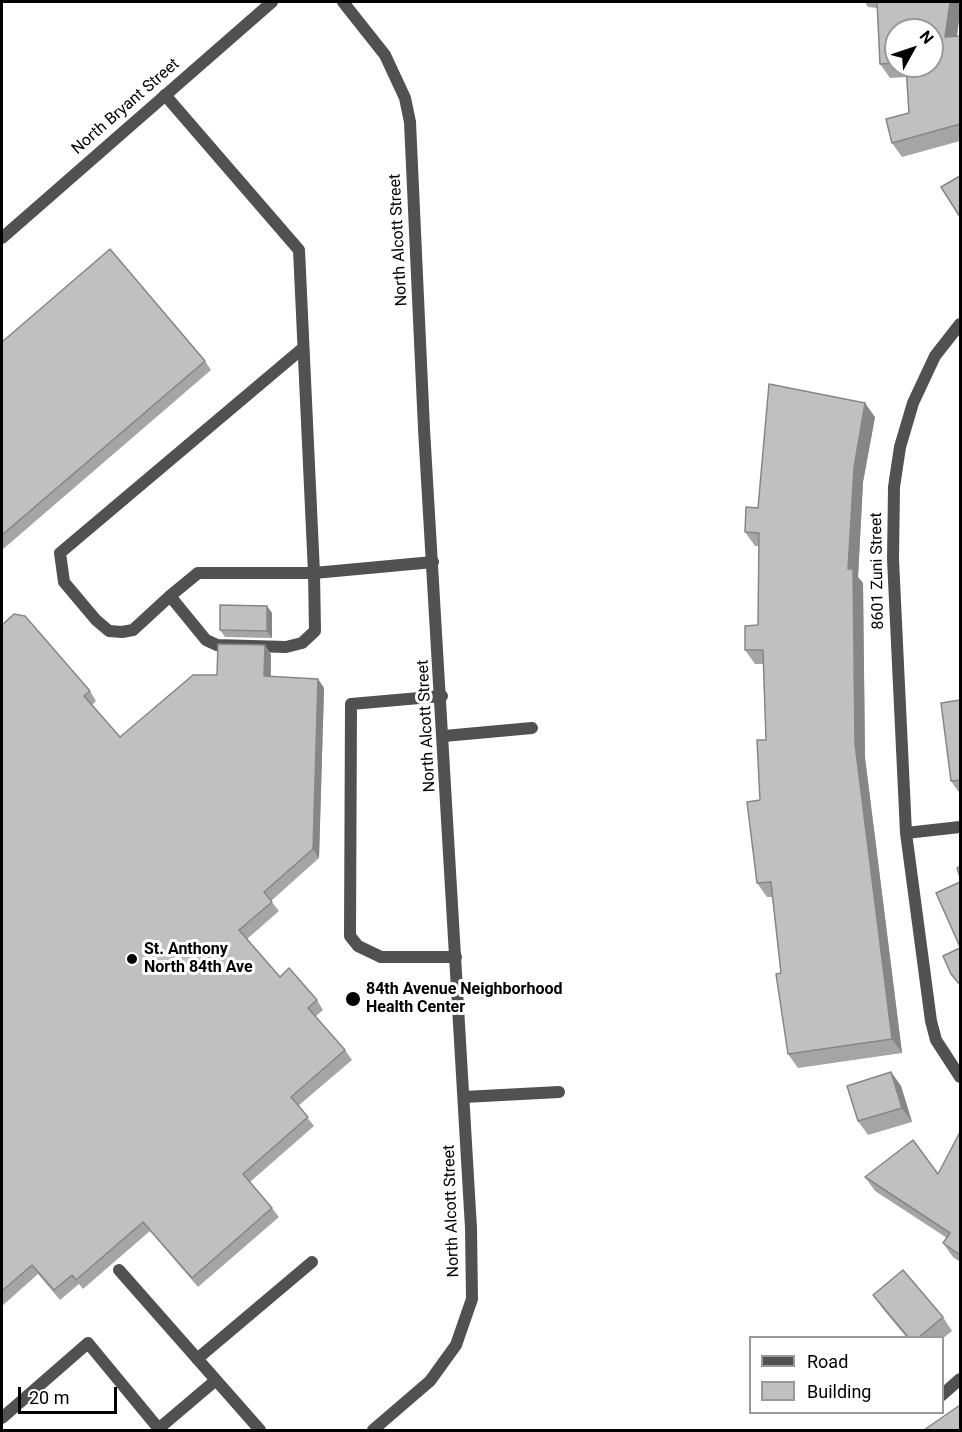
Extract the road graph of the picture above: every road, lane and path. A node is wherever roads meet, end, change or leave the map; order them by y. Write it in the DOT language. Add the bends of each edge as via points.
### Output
graph roads {
  1 [pos="272,2"];
  2 [pos="343,2"];
  3 [pos="165,95"];
  4 [pos="2,238"];
  5 [pos="960,324"];
  6 [pos="303,348"];
  7 [pos="433,562"];
  8 [pos="314,573"];
  9 [pos="171,596"];
  10 [pos="441,696"];
  11 [pos="532,728"];
  12 [pos="444,736"];
  13 [pos="960,827"];
  14 [pos="906,833"];
  15 [pos="456,957"];
  16 [pos="960,1077"];
  17 [pos="558,1092"];
  18 [pos="464,1097"];
  19 [pos="312,1262"];
  20 [pos="119,1270"];
  21 [pos="197,1359"];
  22 [pos="960,1379"];
  23 [pos="216,1380"];
  24 [pos="944,1393"];
  25 [pos="2,1419"];
  26 [pos="158,1430"];
  27 [pos="260,1431"];
  28 [pos="373,1431"];
  1 -- 3 [label="street, North Bryant Street"];
  2 -- 7 [label="street, North Alcott Street" via="385,56 405,98 410,122"];
  3 -- 4 [label="street, North Bryant Street"];
  3 -- 6 [label="street" via="299,250"];
  5 -- 14 [label="street, 8601 Zuni Street" via="935,356 913,403 894,486 897,680"];
  6 -- 8 [label="street"];
  6 -- 9 [label="street" via="60,553 64,582 110,631 133,630"];
  7 -- 8 [label="street"];
  7 -- 10 [label="street, North Alcott Street"];
  8 -- 9 [label="street" via="198,573"];
  8 -- 9 [label="street" via="315,631 295,646 217,645 206,640"];
  10 -- 12 [label="street, North Alcott Street"];
  10 -- 15 [label="street" via="351,704 350,936 358,946 381,957"];
  11 -- 12 [label="street"];
  12 -- 15 [label="street, North Alcott Street"];
  13 -- 14 [label="street"];
  14 -- 16 [label="street, 8601 Zuni Street" via="931,1021 936,1040"];
  15 -- 18 [label="street, North Alcott Street"];
  17 -- 18 [label="street"];
  18 -- 28 [label="street, North Alcott Street" via="472,1299 445,1364"];
  19 -- 21 [label="street"];
  20 -- 21 [label="street"];
  21 -- 23 [label="street"];
  22 -- 24 [label="street"];
  23 -- 26 [label="street"];
  23 -- 27 [label="street"];
  25 -- 26 [label="street" via="88,1343"];
}
